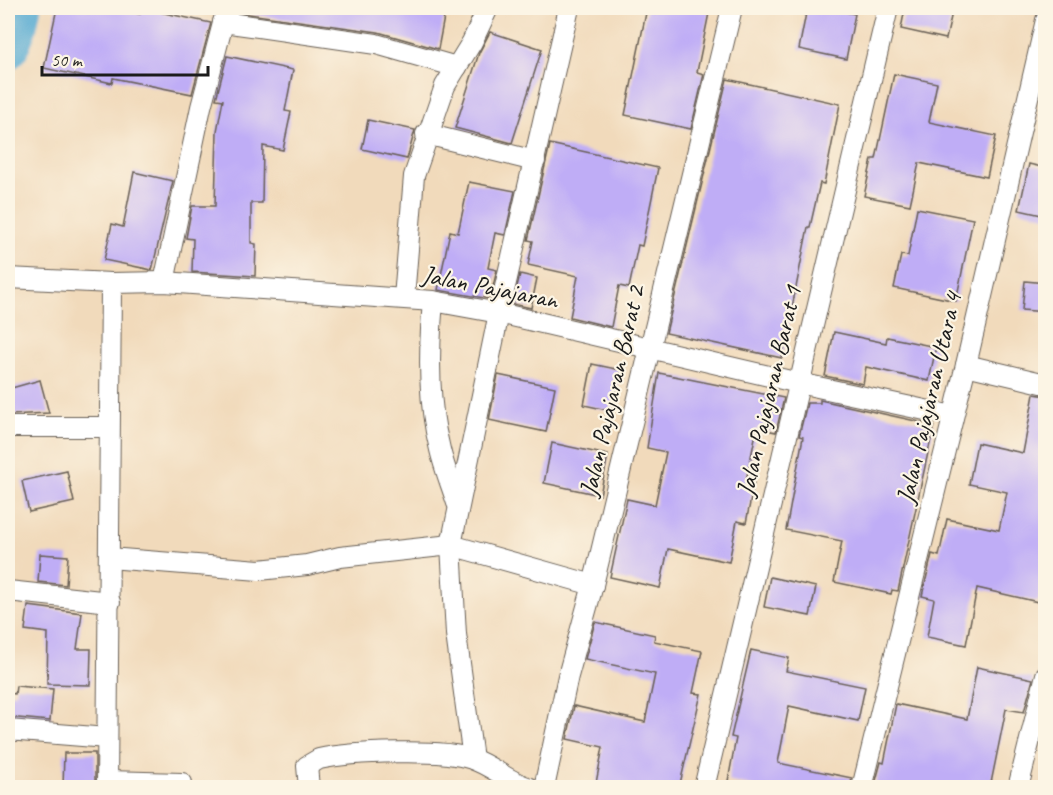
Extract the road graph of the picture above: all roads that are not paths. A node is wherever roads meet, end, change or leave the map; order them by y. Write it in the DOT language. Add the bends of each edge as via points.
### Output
graph roads {
  1 [pos="488,8"];
  2 [pos="569,8"];
  3 [pos="732,8"];
  4 [pos="888,8"];
  5 [pos="225,15"];
  6 [pos="1046,20"];
  7 [pos="457,66"];
  8 [pos="426,134"];
  9 [pos="534,161"];
  10 [pos="8,278"];
  11 [pos="164,282"];
  12 [pos="111,283"];
  13 [pos="404,298"];
  14 [pos="433,301"];
  15 [pos="499,313"];
  16 [pos="650,348"];
  17 [pos="966,364"];
  18 [pos="799,383"];
  19 [pos="1046,384"];
  20 [pos="953,416"];
  21 [pos="8,427"];
  22 [pos="108,427"];
  23 [pos="457,506"];
  24 [pos="451,545"];
  25 [pos="109,558"];
  26 [pos="593,585"];
  27 [pos="8,591"];
  28 [pos="110,602"];
  29 [pos="1046,675"];
  30 [pos="8,730"];
  31 [pos="107,738"];
  32 [pos="473,759"];
  33 [pos="182,783"];
  34 [pos="107,784"];
  35 [pos="309,788"];
  36 [pos="530,788"];
  37 [pos="544,788"];
  38 [pos="704,788"];
  39 [pos="862,788"];
  40 [pos="1018,788"];
  1 -- 7 [label="street"];
  2 -- 9 [label="street"];
  3 -- 16 [label="street, Jalan Pajajaran Barat 2"];
  4 -- 18 [label="street, Jalan Pajajaran Barat 1"];
  5 -- 7 [label="street" via="376,44"];
  5 -- 11 [label="street"];
  6 -- 17 [label="street, Jalan Pajajaran Utara 4"];
  7 -- 8 [label="street"];
  8 -- 9 [label="street"];
  8 -- 13 [label="street" via="410,201"];
  9 -- 15 [label="street"];
  10 -- 12 [label="street, Jalan Pajajaran"];
  11 -- 12 [label="street, Jalan Pajajaran"];
  11 -- 13 [label="street, Jalan Pajajaran"];
  12 -- 22 [label="street"];
  13 -- 14 [label="street, Jalan Pajajaran"];
  14 -- 15 [label="street, Jalan Pajajaran"];
  14 -- 23 [label="street" via="430,334 438,444"];
  15 -- 16 [label="street, Jalan Pajajaran"];
  15 -- 23 [label="street"];
  16 -- 18 [label="street, Jalan Pajajaran"];
  16 -- 26 [label="street, Jalan Pajajaran Barat 2"];
  17 -- 19 [label="street"];
  17 -- 20 [label="street, Jalan Pajajaran Utara 4"];
  18 -- 20 [label="street, Jalan Pajajaran"];
  18 -- 38 [label="street, Jalan Pajajaran Barat 1"];
  20 -- 39 [label="street, Jalan Pajajaran Utara 4"];
  21 -- 22 [label="street"];
  22 -- 25 [label="street"];
  23 -- 24 [label="street"];
  24 -- 25 [label="street" via="259,570"];
  24 -- 26 [label="street"];
  24 -- 32 [label="street" via="456,634"];
  25 -- 28 [label="street"];
  26 -- 37 [label="street, Jalan Pajajaran Barat 2"];
  27 -- 28 [label="street"];
  28 -- 31 [label="street"];
  29 -- 40 [label="street"];
  30 -- 31 [label="street"];
  31 -- 34 [label="street"];
  32 -- 35 [label="street" via="425,752 331,756 307,766"];
  32 -- 36 [label="street"];
  33 -- 34 [label="street"];
}
